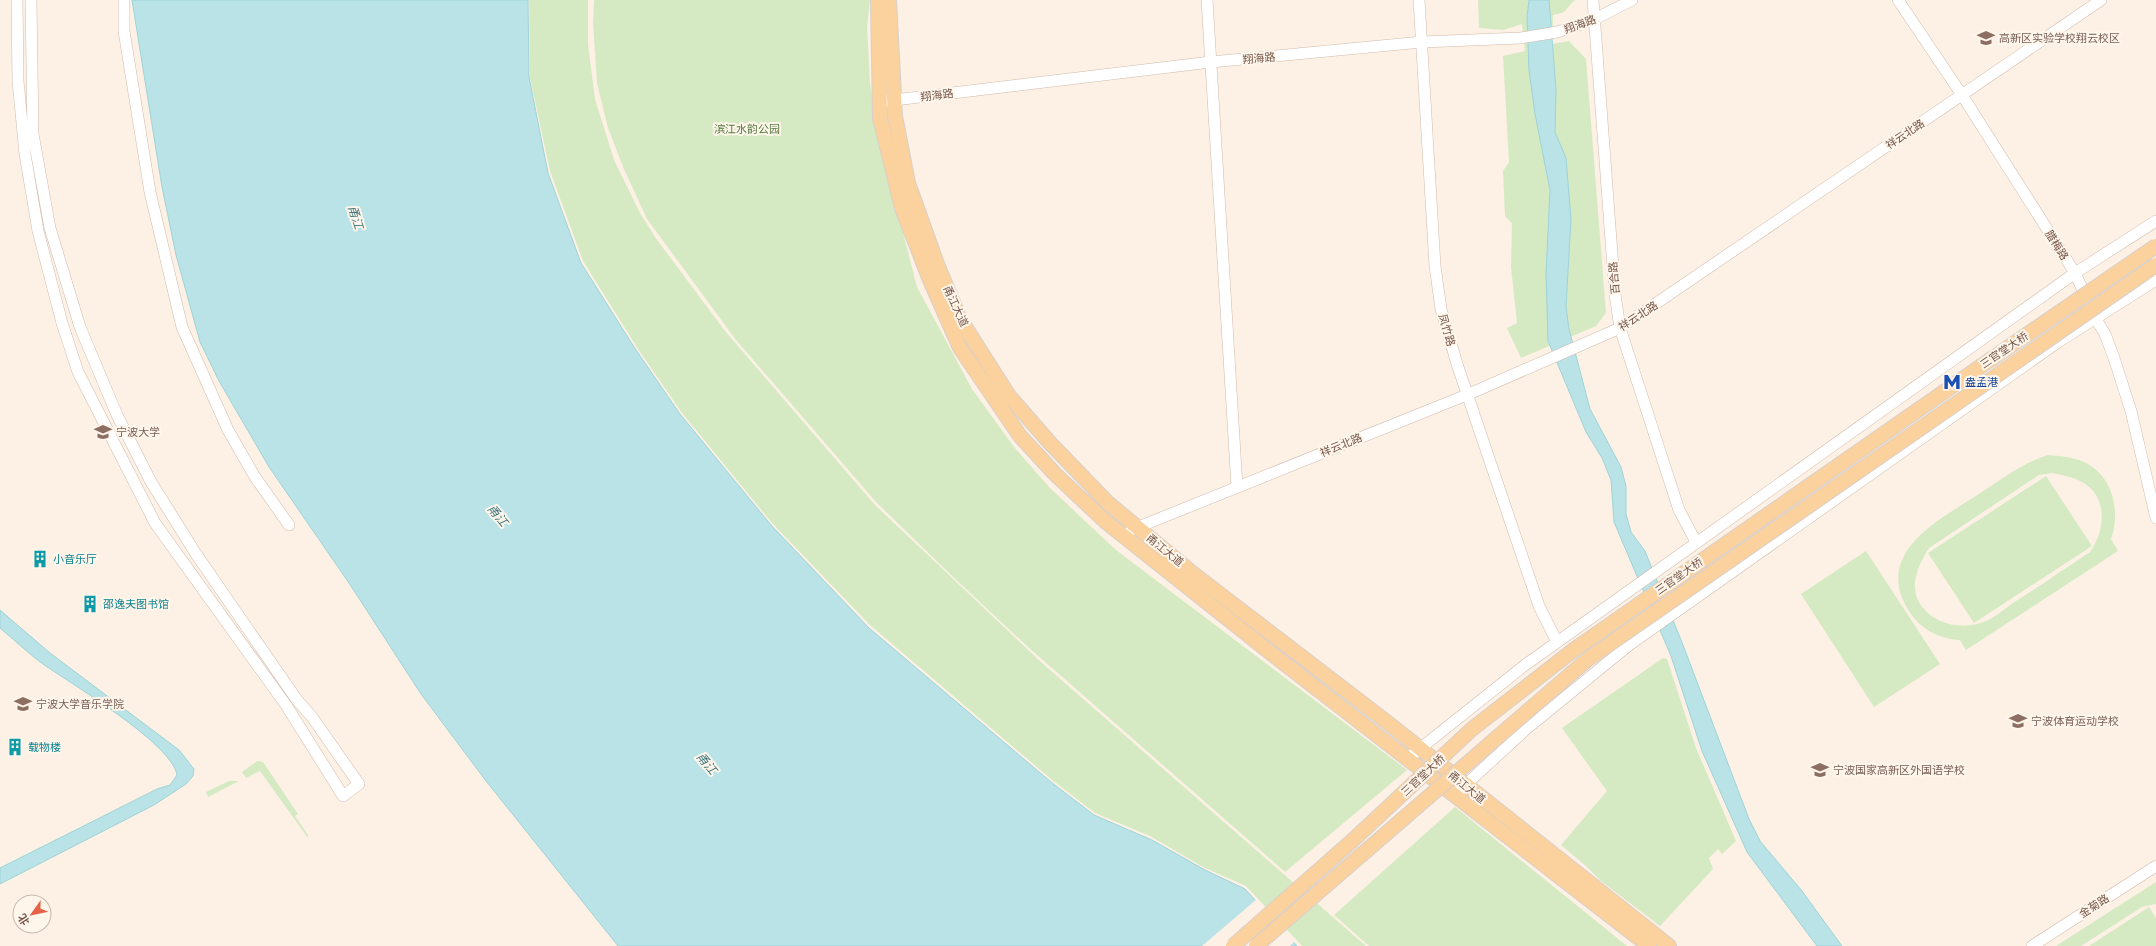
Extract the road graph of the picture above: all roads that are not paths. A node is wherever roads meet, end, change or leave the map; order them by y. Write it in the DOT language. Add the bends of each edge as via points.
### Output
graph roads {
  1 [pos="17,0"];
  2 [pos="31,0"];
  3 [pos="124,0"];
  4 [pos="878,0"];
  5 [pos="889,0"];
  6 [pos="1207,0"];
  7 [pos="1419,0"];
  8 [pos="1593,0"];
  9 [pos="1632,0"];
  10 [pos="1898,0"];
  11 [pos="2102,0"];
  12 [pos="1593,20"];
  13 [pos="1422,42"];
  14 [pos="1211,62"];
  15 [pos="1962,95"];
  16 [pos="894,100"];
  17 [pos="880,101"];
  18 [pos="2156,221"];
  19 [pos="2156,246"];
  20 [pos="2156,265"];
  21 [pos="2075,273"];
  22 [pos="2156,280"];
  23 [pos="2096,319"];
  24 [pos="1620,328"];
  25 [pos="1469,394"];
  26 [pos="1236,488"];
  27 [pos="2156,518"];
  28 [pos="289,525"];
  29 [pos="1138,528"];
  30 [pos="1121,534"];
  31 [pos="1696,542"];
  32 [pos="1557,642"];
  33 [pos="1419,748"];
  34 [pos="1407,759"];
  35 [pos="1464,785"];
  36 [pos="1455,797"];
  37 [pos="2156,866"];
  38 [pos="1233,946"];
  39 [pos="1256,946"];
  40 [pos="1649,946"];
  41 [pos="1669,946"];
  42 [pos="2032,946"];
  1 -- 2 [label="street" via="18,81 25,154 38,231 62,323 78,372 155,523 286,705 343,796 360,784 297,700 196,554 151,482 117,415 80,327 50,228 33,134"];
  3 -- 28 [label="street" via="124,31 150,192 182,327 228,430 255,477"];
  4 -- 17 [label="main road, 甬江大道"];
  5 -- 16 [label="main road, 甬江大道"];
  6 -- 14 [label="street"];
  7 -- 13 [label="street, 凤竹路"];
  8 -- 12 [label="street, 百合路"];
  9 -- 12 [label="street, 翔海路"];
  10 -- 15 [label="street, 腊梅路"];
  11 -- 15 [label="street, 祥云北路"];
  12 -- 13 [label="street, 翔海路" via="1557,32 1521,38"];
  12 -- 24 [label="street, 百合路" via="1615,294"];
  13 -- 14 [label="street, 翔海路"];
  13 -- 25 [label="street, 凤竹路" via="1436,273 1441,309 1457,364"];
  14 -- 16 [label="street, 翔海路"];
  14 -- 26 [label="street"];
  15 -- 21 [label="street, 腊梅路"];
  15 -- 24 [label="street, 祥云北路"];
  16 -- 17 [label="street, 翔海路"];
  16 -- 29 [label="main road, 甬江大道" via="894,116 908,183 960,319 986,363 1014,402 1102,498"];
  17 -- 30 [label="main road, 甬江大道" via="880,118 902,208 960,348 1020,436 1055,474"];
  18 -- 21 [label="street"];
  19 -- 38 [label="main road, 三官堂大桥, bridge" via="1575,649 1472,729 1352,841"];
  20 -- 39 [label="main road, 三官堂大桥, bridge" via="1588,659"];
  21 -- 23 [label="street, 腊梅路"];
  21 -- 31 [label="street"];
  22 -- 23 [label="street"];
  23 -- 27 [label="street, 腊梅路" via="2110,346 2131,411"];
  23 -- 35 [label="street" via="2058,342 1629,644 1531,725"];
  24 -- 25 [label="street, 祥云北路"];
  24 -- 31 [label="street, 百合路" via="1679,510"];
  25 -- 26 [label="street, 祥云北路"];
  25 -- 32 [label="street, 凤竹路" via="1539,606"];
  26 -- 29 [label="street, 祥云北路"];
  29 -- 30 [label="street, 祥云北路"];
  29 -- 33 [label="main road, 甬江大道"];
  30 -- 34 [label="main road, 甬江大道"];
  31 -- 32 [label="street"];
  32 -- 33 [label="street"];
  33 -- 34 [label="street"];
  33 -- 35 [label="main road, 甬江大道"];
  34 -- 36 [label="main road, 甬江大道"];
  35 -- 36 [label="street"];
  35 -- 41 [label="main road, 甬江大道"];
  36 -- 40 [label="main road, 甬江大道"];
  37 -- 42 [label="street, 金菊路"];
}
